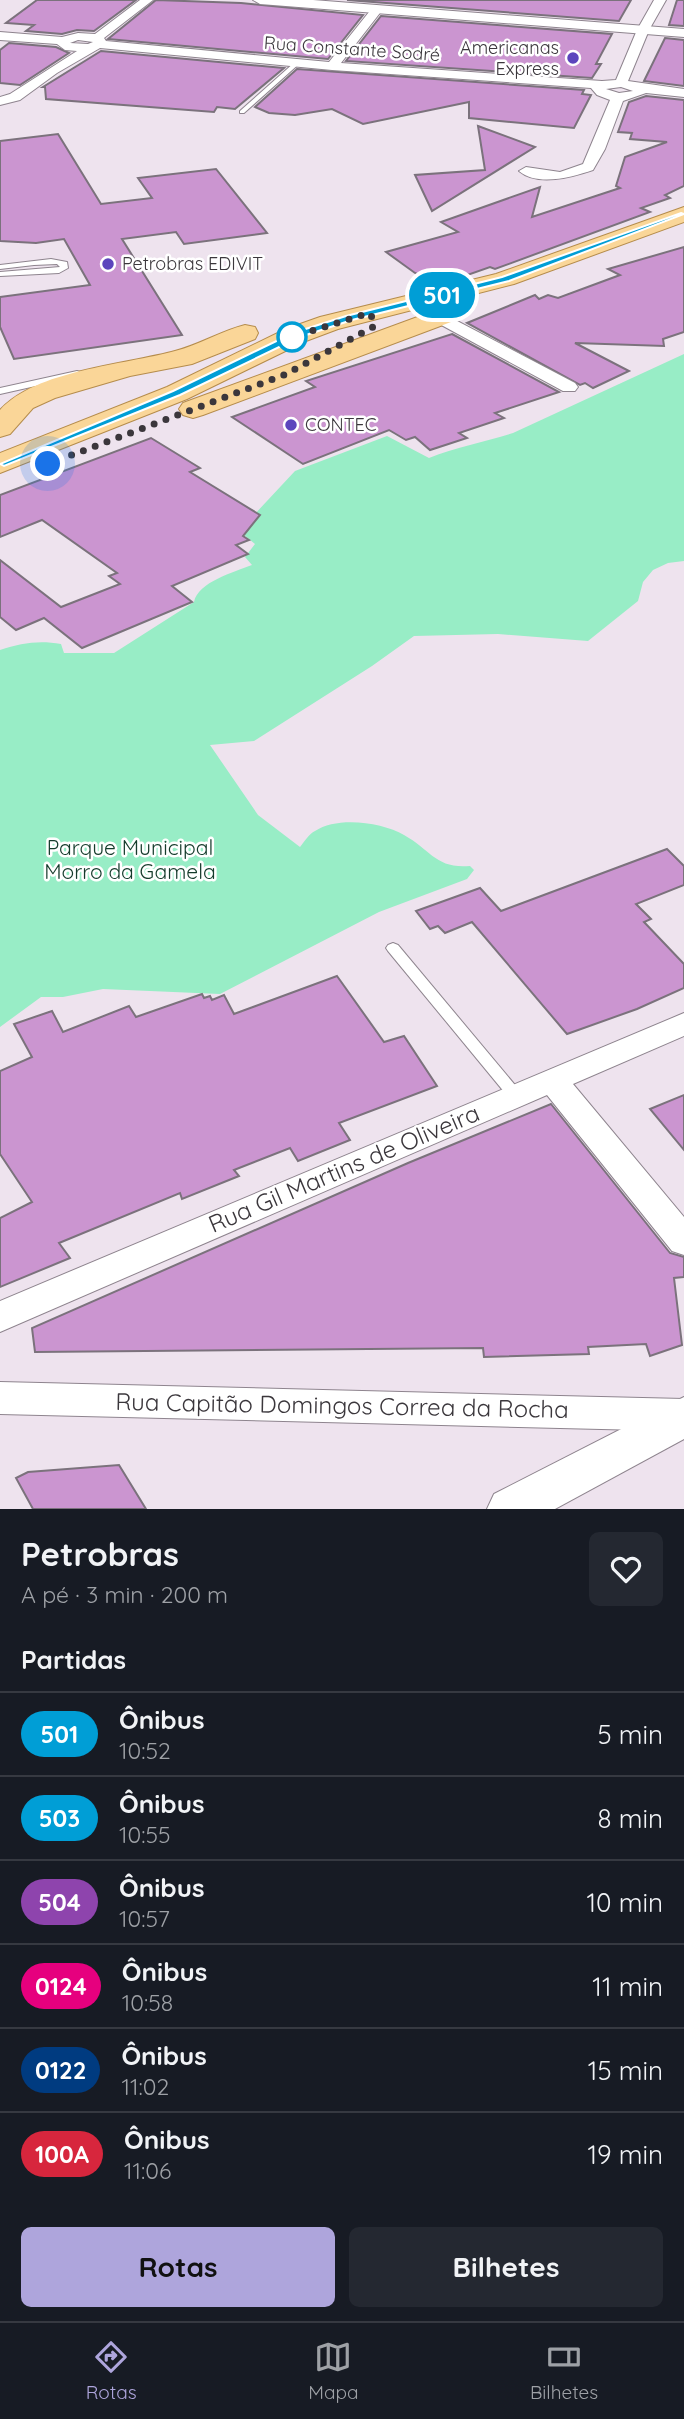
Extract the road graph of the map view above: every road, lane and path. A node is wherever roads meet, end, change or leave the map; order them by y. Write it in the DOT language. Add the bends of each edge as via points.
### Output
graph roads {
  1 [pos="128,0"];
  2 [pos="147,0"];
  3 [pos="260,0"];
  4 [pos="335,0"];
  5 [pos="660,0"];
  6 [pos="384,4"];
  7 [pos="684,26"];
  8 [pos="646,27"];
  9 [pos="684,33"];
  10 [pos="0,36"];
  11 [pos="80,37"];
  12 [pos="95,43"];
  13 [pos="66,44"];
  14 [pos="296,63"];
  15 [pos="332,66"];
  16 [pos="53,70"];
  17 [pos="620,90"];
  18 [pos="684,93"];
  19 [pos="0,101"];
  20 [pos="242,112"];
  21 [pos="526,171"];
  22 [pos="684,214"];
  23 [pos="684,229"];
  24 [pos="0,267"];
  25 [pos="0,274"];
  26 [pos="463,290"];
  27 [pos="339,305"];
  28 [pos="369,313"];
  29 [pos="440,317"];
  30 [pos="126,368"];
  31 [pos="284,375"];
  32 [pos="569,387"];
  33 [pos="0,391"];
  34 [pos="0,428"];
  35 [pos="0,477"];
  36 [pos="393,948"];
  37 [pos="684,1024"];
  38 [pos="552,1080"];
  39 [pos="515,1095"];
  40 [pos="684,1241"];
  41 [pos="1,1317"];
  42 [pos="0,1398"];
  43 [pos="684,1416"];
  44 [pos="510,1509"];
  1 -- 11 [label="street"];
  2 -- 12 [label="street"];
  3 -- 6 [label="street"];
  4 -- 6 [label="street"];
  5 -- 8 [label="street"];
  6 -- 8 [label="street"];
  6 -- 15 [label="street"];
  7 -- 8 [label="street"];
  8 -- 9 [label="street"];
  8 -- 17 [label="street"];
  10 -- 13 [label="street"];
  11 -- 12 [label="street"];
  11 -- 13 [label="street"];
  12 -- 13 [label="street"];
  12 -- 14 [label="street, Rua Constante Sodré"];
  12 -- 16 [label="street"];
  13 -- 16 [label="street"];
  14 -- 15 [label="street, Rua Constante Sodré"];
  14 -- 20 [label="lane"];
  15 -- 17 [label="street, Rua Constante Sodré"];
  16 -- 19 [label="street" via="15,97"];
  17 -- 18 [label="street"];
  17 -- 21 [label="street" via="588,167 561,176"];
  22 -- 26 [label="main road"];
  23 -- 29 [label="main road"];
  24 -- 25 [label="lane" via="64,264 59,271"];
  26 -- 27 [label="main road"];
  26 -- 28 [label="main road"];
  27 -- 28 [label="main road"];
  27 -- 30 [label="main road" via="302,311 183,358"];
  28 -- 31 [label="main road" via="375,321 373,327"];
  28 -- 35 [label="main road" via="296,335"];
  29 -- 31 [label="main road"];
  29 -- 32 [label="street"];
  30 -- 33 [label="lane" via="56,377"];
  30 -- 34 [label="main road" via="84,378 23,402"];
  31 -- 35 [label="main road"];
  36 -- 39 [label="lane"];
  37 -- 38 [label="street, Rua Gil Martins de Oliveira"];
  38 -- 39 [label="street, Rua Gil Martins de Oliveira"];
  38 -- 40 [label="street"];
  39 -- 41 [label="street, Rua Gil Martins de Oliveira"];
  42 -- 43 [label="street, Rua Capitão Domingos Correa da Rocha"];
  43 -- 44 [label="street"];
}
